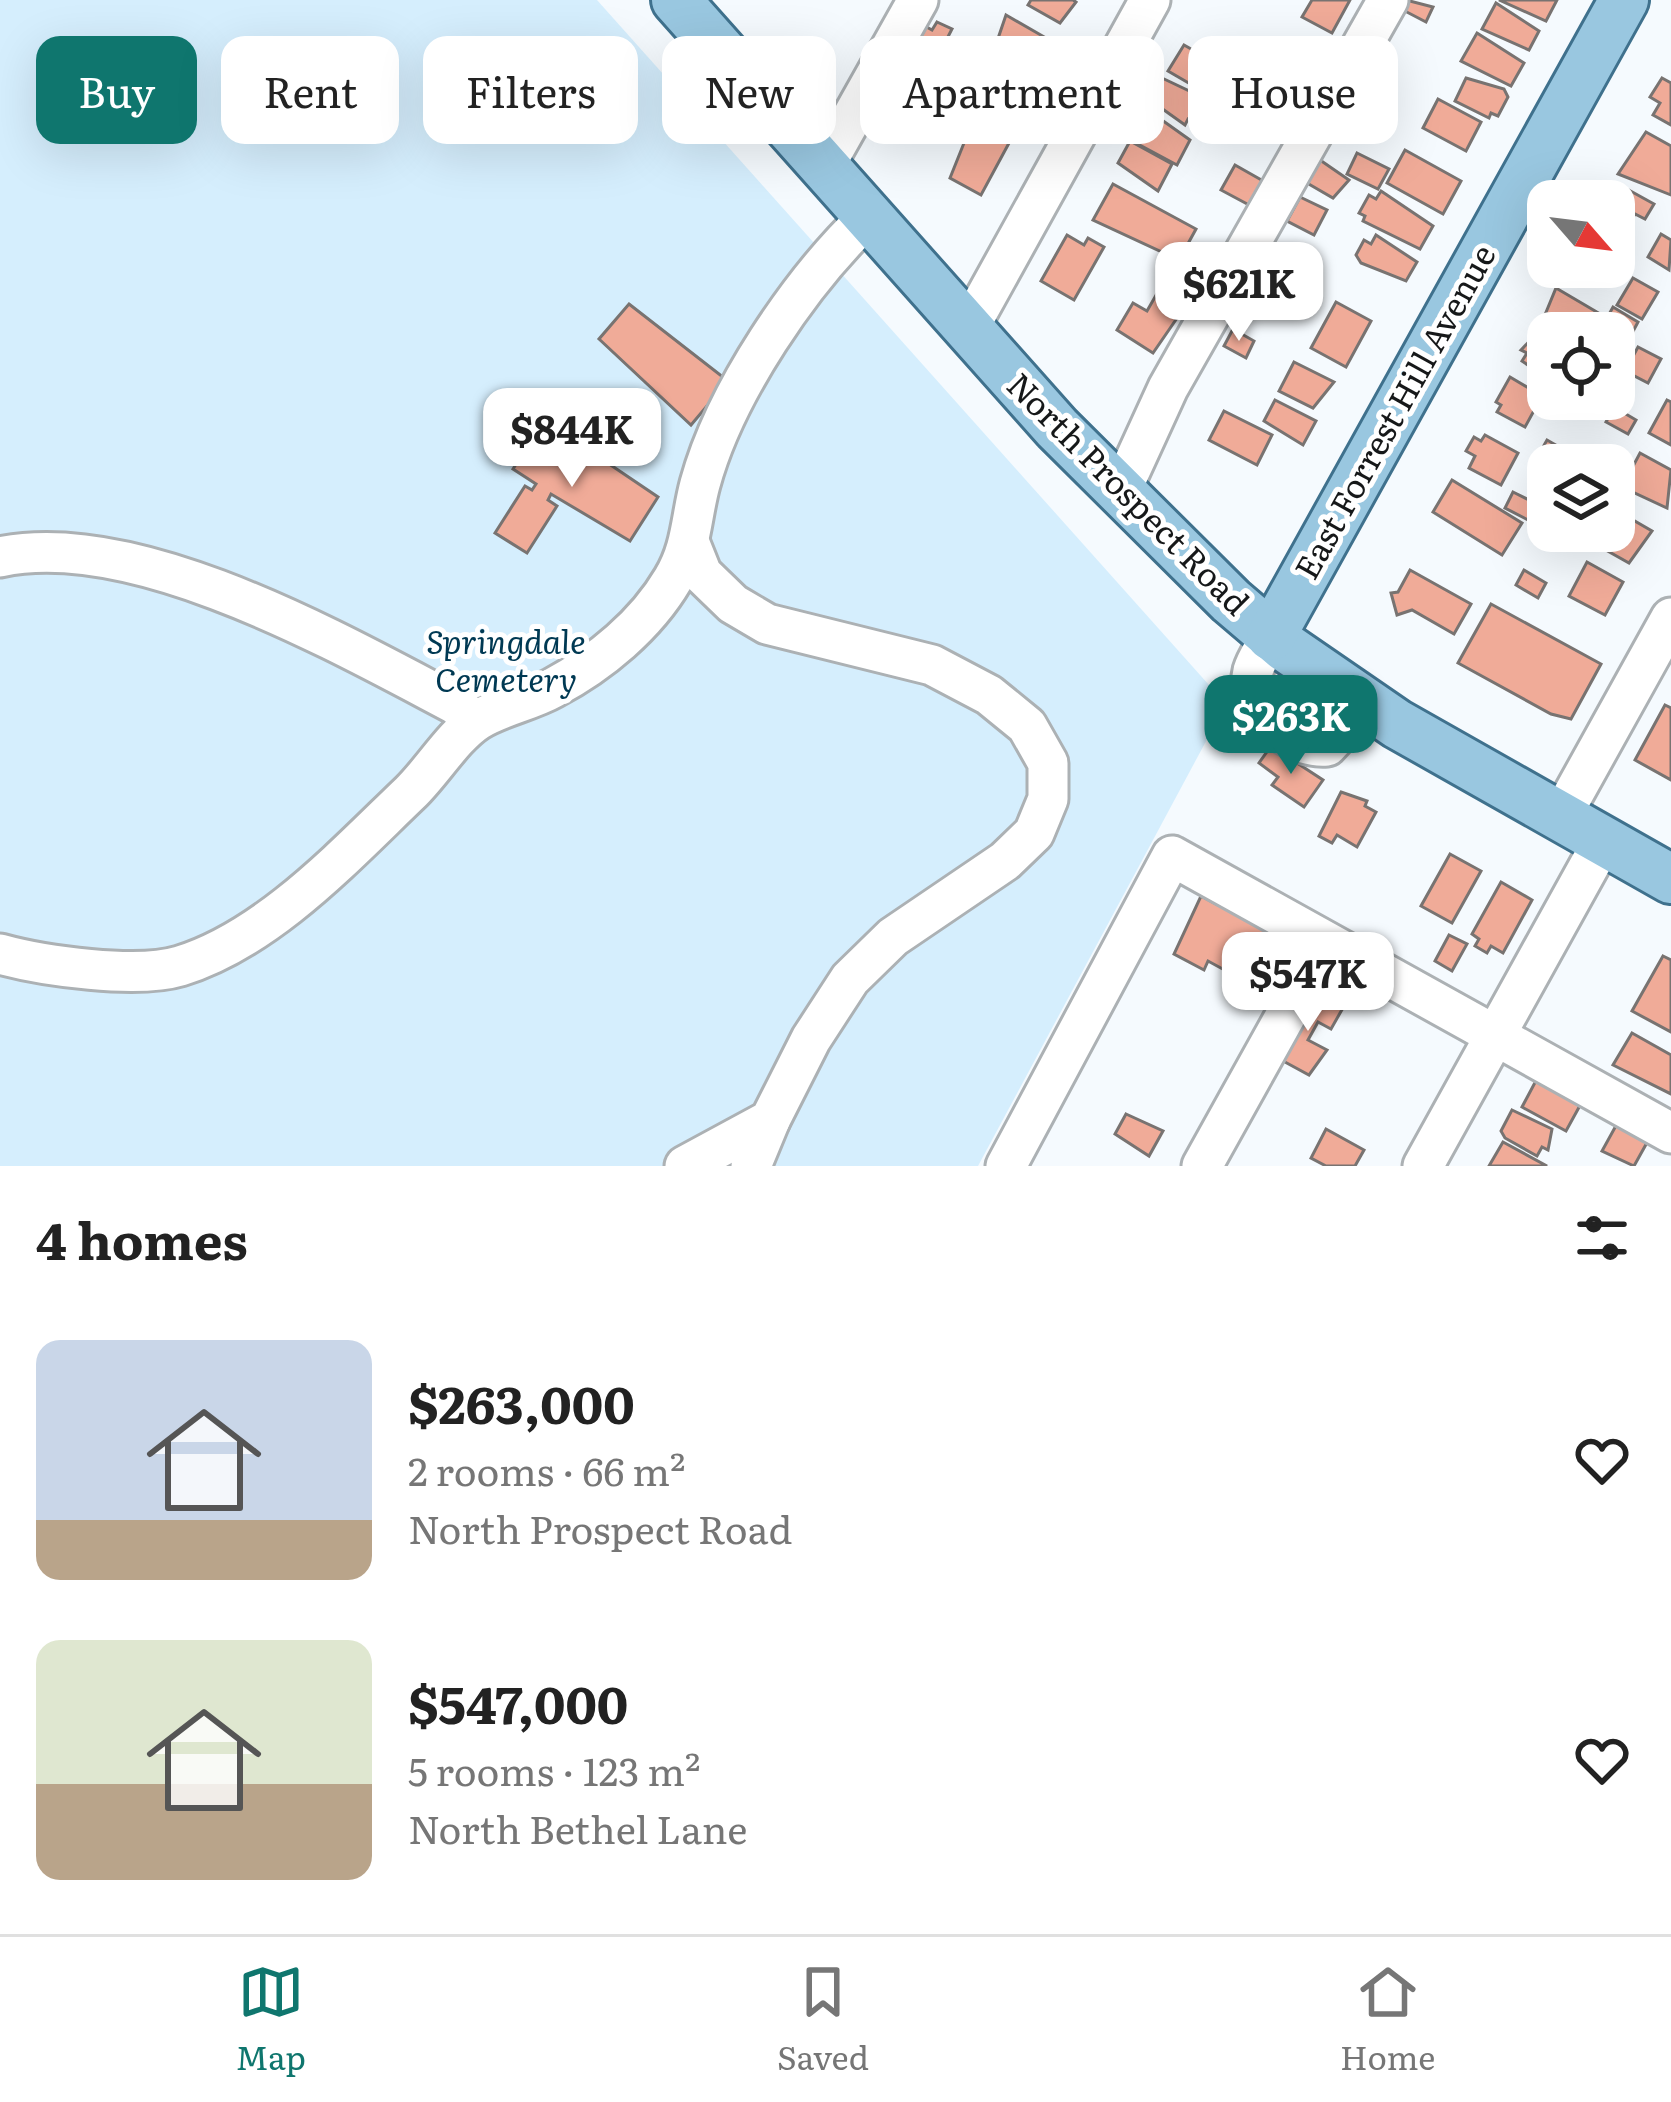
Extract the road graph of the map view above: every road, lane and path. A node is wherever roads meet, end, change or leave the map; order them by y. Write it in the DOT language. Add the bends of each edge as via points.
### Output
graph roads {
  1 [pos="918,0"];
  2 [pos="1150,0"];
  3 [pos="1388,0"];
  4 [pos="1624,0"];
  5 [pos="681,2"];
  6 [pos="824,167"];
  7 [pos="868,217"];
  8 [pos="968,329"];
  9 [pos="1119,494"];
  10 [pos="690,544"];
  11 [pos="0,557"];
  12 [pos="1671,618"];
  13 [pos="1271,635"];
  14 [pos="1366,704"];
  15 [pos="476,722"];
  16 [pos="1560,818"];
  17 [pos="1603,841"];
  18 [pos="1671,879"];
  19 [pos="1326,943"];
  20 [pos="0,954"];
  21 [pos="1493,1037"];
  22 [pos="770,1120"];
  23 [pos="1671,1133"];
  24 [pos="1671,1146"];
  25 [pos="686,1166"];
  26 [pos="752,1166"];
  27 [pos="1006,1166"];
  28 [pos="1202,1166"];
  29 [pos="1423,1166"];
  30 [pos="1660,1166"];
  1 -- 6 [label="street"];
  2 -- 8 [label="street"];
  3 -- 9 [label="street" via="1168,388"];
  4 -- 13 [label="main road, East Forrest Hill Avenue"];
  5 -- 6 [label="main road, North Prospect Road"];
  6 -- 7 [label="main road, North Prospect Road"];
  7 -- 8 [label="main road, North Prospect Road"];
  7 -- 10 [label="street" via="792,304 730,413 701,482"];
  8 -- 9 [label="main road, North Prospect Road"];
  9 -- 13 [label="main road, North Prospect Road"];
  10 -- 15 [label="street" via="644,618 599,659"];
  10 -- 22 [label="street" via="702,574 733,604 766,624 932,665 1028,725 1048,763 1048,799 1034,833 893,937 850,979"];
  11 -- 15 [label="street" via="138,565 241,600 455,704"];
  12 -- 16 [label="street"];
  13 -- 14 [label="main road, North Prospect Road"];
  13 -- 14 [label="street" via="1252,674 1257,706 1278,730 1309,748 1327,746"];
  14 -- 16 [label="main road, North Prospect Road"];
  15 -- 20 [label="street" via="410,794 226,948 175,968 48,968"];
  16 -- 17 [label="main road, North Prospect Road"];
  17 -- 18 [label="main road, North Prospect Road"];
  17 -- 21 [label="street"];
  19 -- 21 [label="street"];
  19 -- 27 [label="street" via="1172,856"];
  19 -- 28 [label="street"];
  21 -- 23 [label="street"];
  21 -- 29 [label="street"];
  22 -- 25 [label="street"];
  22 -- 26 [label="street"];
  24 -- 30 [label="street"];
}
